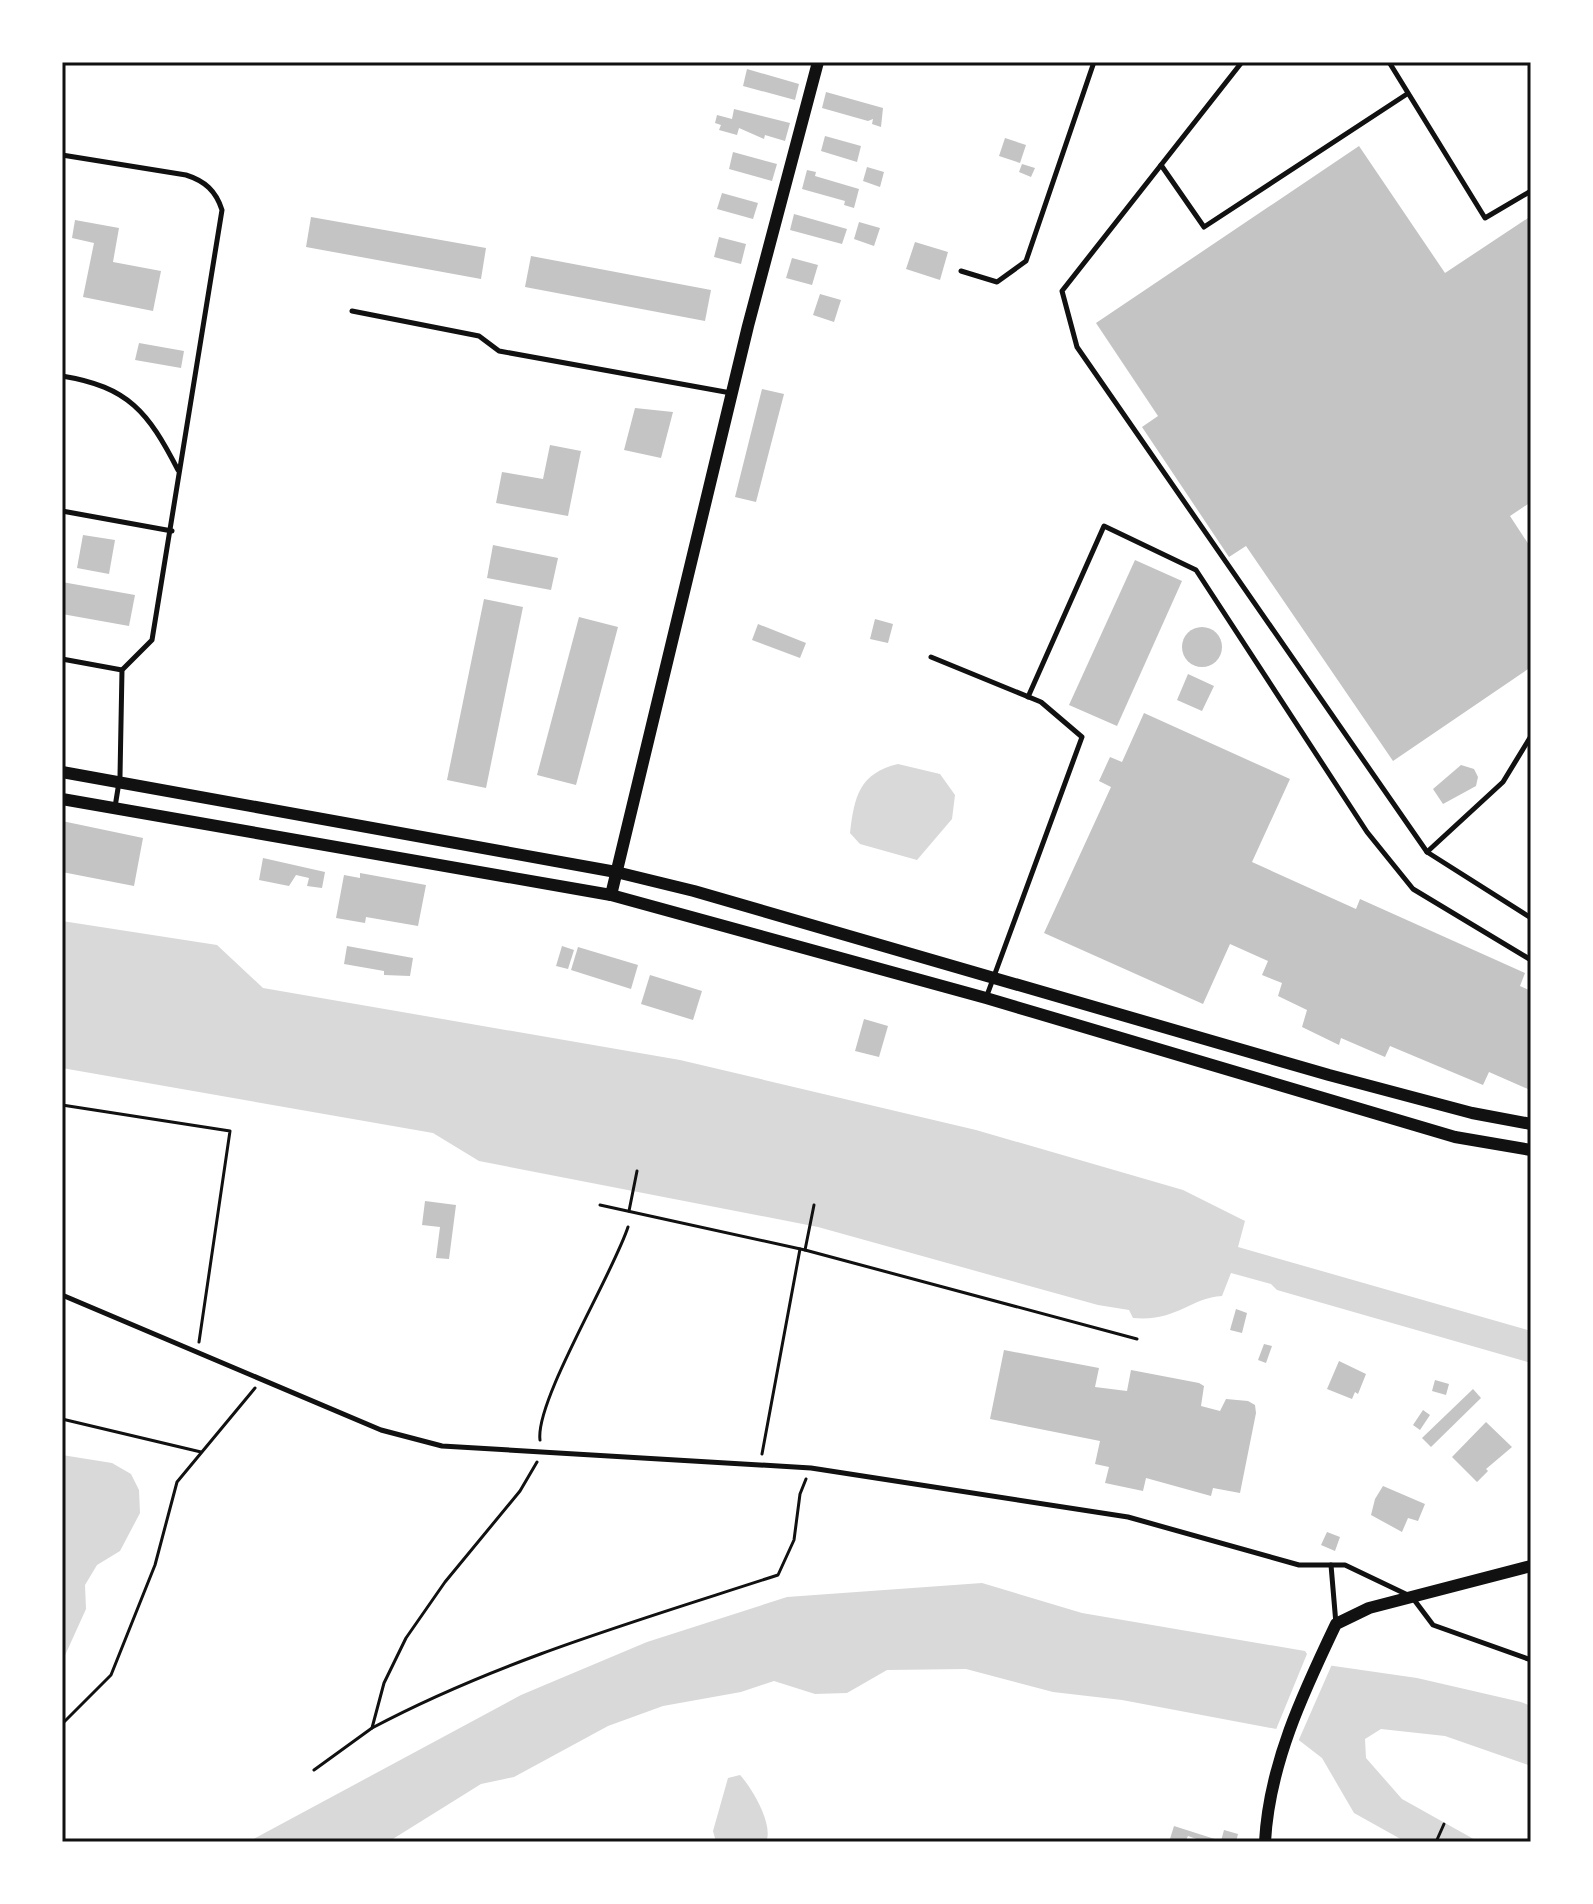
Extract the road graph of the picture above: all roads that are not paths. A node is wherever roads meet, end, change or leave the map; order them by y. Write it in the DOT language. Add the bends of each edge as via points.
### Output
graph roads {
  1 [pos="818,62"];
  2 [pos="1094,62"];
  3 [pos="1242,62"];
  4 [pos="1389,62"];
  5 [pos="1407,94"];
  6 [pos="62,155"];
  7 [pos="1161,165"];
  8 [pos="1531,191"];
  9 [pos="961,271"];
  10 [pos="352,311"];
  11 [pos="62,376"];
  12 [pos="732,393"];
  13 [pos="179,471"];
  14 [pos="62,511"];
  15 [pos="172,531"];
  16 [pos="931,657"];
  17 [pos="62,659"];
  18 [pos="122,670"];
  19 [pos="1028,697"];
  20 [pos="1531,736"];
  21 [pos="62,772"];
  22 [pos="119,782"];
  23 [pos="62,799"];
  24 [pos="115,809"];
  25 [pos="431,839"];
  26 [pos="1427,852"];
  27 [pos="427,863"];
  28 [pos="616,872"];
  29 [pos="611,895"];
  30 [pos="1531,918"];
  31 [pos="1531,960"];
  32 [pos="993,977"];
  33 [pos="986,998"];
  34 [pos="1529,1124"];
  35 [pos="1529,1151"];
  36 [pos="62,1295"];
  37 [pos="1331,1565"];
  38 [pos="1531,1566"];
  39 [pos="1412,1597"];
  40 [pos="1336,1624"];
  41 [pos="1531,1660"];
  42 [pos="1265,1842"];
  1 -- 12 [label="street"];
  2 -- 9 [label="lane" via="1026,261 997,282"];
  3 -- 7 [label="lane"];
  4 -- 5 [label="lane"];
  5 -- 7 [label="lane" via="1204,227"];
  5 -- 8 [label="lane" via="1485,218"];
  6 -- 13 [label="lane" via="186,175 208,186 219,200 222,221"];
  7 -- 26 [label="lane" via="1062,291 1077,347"];
  10 -- 12 [label="lane" via="479,336 499,351"];
  11 -- 13 [label="lane" via="113,389 133,402 157,430"];
  12 -- 28 [label="street"];
  13 -- 15 [label="lane"];
  14 -- 15 [label="lane"];
  15 -- 18 [label="lane" via="152,640"];
  16 -- 19 [label="lane"];
  17 -- 18 [label="lane"];
  18 -- 22 [label="lane"];
  19 -- 31 [label="lane" via="1104,526 1196,570 1367,832 1413,889"];
  19 -- 32 [label="lane" via="1082,737"];
  20 -- 26 [label="lane" via="1503,782"];
  21 -- 22 [label="street"];
  22 -- 24 [label="lane"];
  22 -- 25 [label="street"];
  23 -- 24 [label="street"];
  24 -- 27 [label="street"];
  25 -- 27 [label="street"];
  25 -- 28 [label="street"];
  26 -- 30 [label="lane"];
  27 -- 29 [label="street"];
  28 -- 29 [label="street"];
  28 -- 32 [label="street"];
  29 -- 33 [label="street"];
  32 -- 33 [label="lane"];
  32 -- 34 [label="street" via="1329,1075"];
  33 -- 35 [label="street" via="1455,1137"];
  34 -- 35 [label="street"];
  36 -- 37 [label="lane" via="381,1430 442,1446 811,1468 1128,1517 1299,1565"];
  37 -- 39 [label="lane" via="1345,1565"];
  37 -- 40 [label="lane"];
  38 -- 39 [label="street"];
  39 -- 40 [label="street" via="1369,1608"];
  39 -- 41 [label="lane" via="1433,1625"];
  40 -- 42 [label="street" via="1286,1740 1272,1786"];
}
